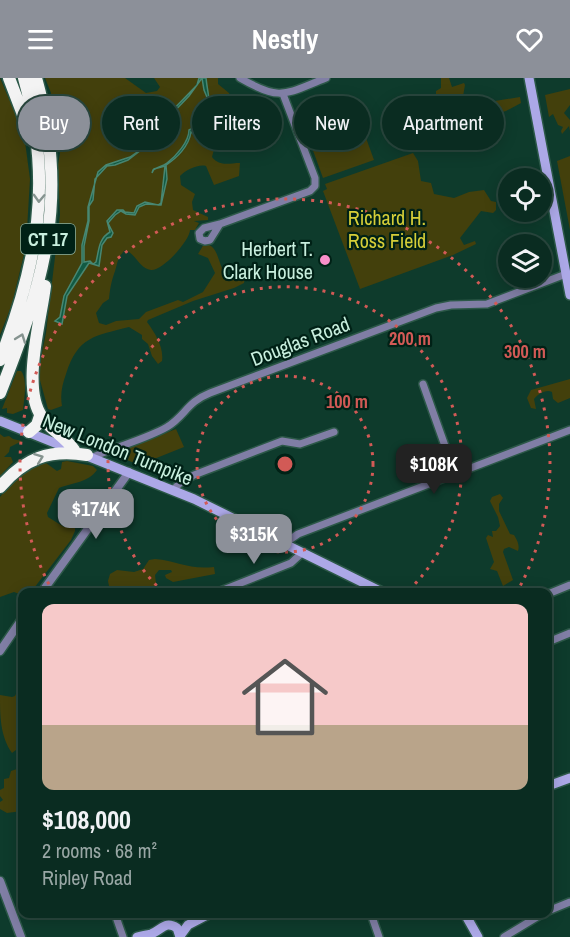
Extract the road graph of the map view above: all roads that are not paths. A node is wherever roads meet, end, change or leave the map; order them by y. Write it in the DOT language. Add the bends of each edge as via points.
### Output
graph roads {
  1 [pos="9,78"];
  2 [pos="24,78"];
  3 [pos="36,78"];
  4 [pos="240,78"];
  5 [pos="326,78"];
  6 [pos="529,78"];
  7 [pos="283,94"];
  8 [pos="39,171"];
  9 [pos="220,224"];
  10 [pos="45,261"];
  11 [pos="566,274"];
  12 [pos="570,295"];
  13 [pos="0,360"];
  14 [pos="423,384"];
  15 [pos="0,393"];
  16 [pos="40,416"];
  17 [pos="0,421"];
  18 [pos="570,430"];
  19 [pos="29,432"];
  20 [pos="334,432"];
  21 [pos="74,450"];
  22 [pos="90,456"];
  23 [pos="129,472"];
  24 [pos="455,474"];
  25 [pos="0,487"];
  26 [pos="173,490"];
  27 [pos="285,543"];
  28 [pos="303,552"];
  29 [pos="570,585"];
  30 [pos="45,588"];
  31 [pos="228,588"];
  32 [pos="366,588"];
  33 [pos="552,592"];
  34 [pos="18,625"];
  35 [pos="570,633"];
  36 [pos="552,640"];
  37 [pos="0,651"];
  38 [pos="570,778"];
  39 [pos="552,785"];
  40 [pos="0,881"];
  41 [pos="570,902"];
  42 [pos="552,909"];
  43 [pos="116,918"];
  44 [pos="188,918"];
  45 [pos="201,918"];
  46 [pos="372,918"];
  47 [pos="467,918"];
  48 [pos="535,918"];
  49 [pos="171,925"];
  50 [pos="157,934"];
  51 [pos="21,937"];
  52 [pos="123,937"];
  53 [pos="136,937"];
  54 [pos="180,937"];
  55 [pos="379,937"];
  56 [pos="478,937"];
  57 [pos="504,937"];
  1 -- 8 [label="highway"];
  2 -- 8 [label="highway, CT 17" via="35,126"];
  3 -- 10 [label="highway, CT 17" via="51,161 51,217"];
  4 -- 7 [label="street" via="267,92"];
  5 -- 7 [label="street"];
  6 -- 11 [label="main road"];
  7 -- 9 [label="street" via="315,186"];
  8 -- 13 [label="highway, CT 17, one-way" via="33,257"];
  15 -- 10 [label="highway, CT 17, one-way"];
  10 -- 16 [label="highway" via="45,289 32,379"];
  11 -- 12 [label="main road"];
  11 -- 22 [label="street, Douglas Road" via="487,304 438,308 210,393 193,402 164,429"];
  14 -- 24 [label="street"];
  16 -- 19 [label="highway"];
  16 -- 21 [label="highway"];
  17 -- 19 [label="main road, New London Turnpike"];
  18 -- 24 [label="street"];
  19 -- 21 [label="main road, New London Turnpike"];
  20 -- 26 [label="street" via="300,444 285,441 272,445 194,475"];
  21 -- 22 [label="main road, New London Turnpike"];
  22 -- 23 [label="main road, New London Turnpike"];
  25 -- 22 [label="highway, one-way" via="39,457 59,453"];
  23 -- 26 [label="main road, New London Turnpike"];
  23 -- 30 [label="street"];
  24 -- 27 [label="street" via="298,534"];
  26 -- 27 [label="main road, New London Turnpike"];
  27 -- 28 [label="main road, New London Turnpike"];
  28 -- 31 [label="street" via="291,562"];
  28 -- 32 [label="main road, New London Turnpike"];
  29 -- 33 [label="street"];
  34 -- 37 [label="street"];
  35 -- 36 [label="street"];
  38 -- 39 [label="main road"];
  40 -- 51 [label="street"];
  41 -- 42 [label="street"];
  43 -- 52 [label="street"];
  44 -- 49 [label="main road"];
  45 -- 54 [label="main road" via="188,924"];
  46 -- 55 [label="street"];
  47 -- 56 [label="main road"];
  48 -- 57 [label="street"];
  49 -- 50 [label="main road" via="165,925"];
  49 -- 54 [label="main road"];
  50 -- 53 [label="main road"];
}
